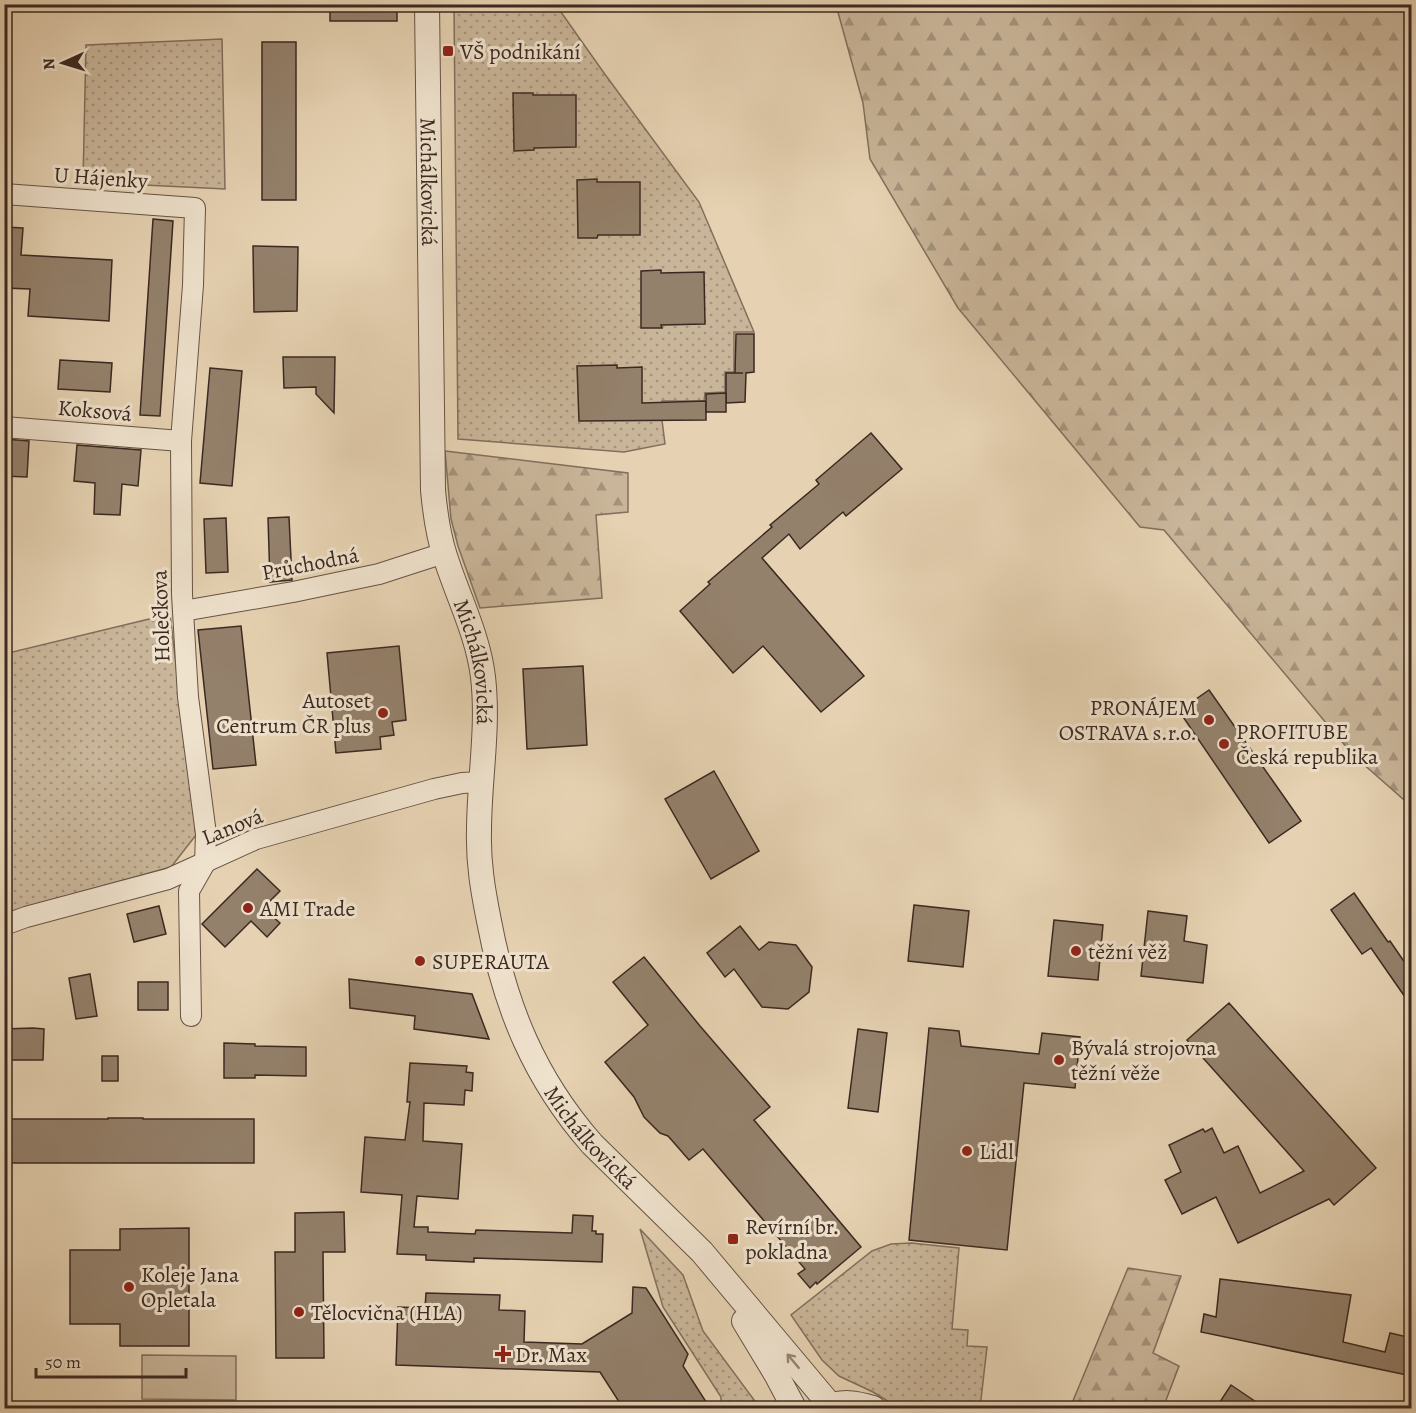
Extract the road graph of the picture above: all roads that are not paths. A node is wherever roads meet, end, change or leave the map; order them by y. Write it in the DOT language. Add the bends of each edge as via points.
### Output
graph roads {
  1 [pos="427,4"];
  2 [pos="4,194"];
  3 [pos="195,208"];
  4 [pos="4,427"];
  5 [pos="181,441"];
  6 [pos="444,553"];
  7 [pos="183,611"];
  8 [pos="481,782"];
  9 [pos="205,863"];
  10 [pos="4,925"];
  11 [pos="191,1016"];
  12 [pos="702,1252"];
  13 [pos="828,1407"];
  14 [pos="794,1408"];
  15 [pos="873,1408"];
  1 -- 6 [label="street, Michálkovická" via="433,490"];
  2 -- 3 [label="street, U Hájenky"];
  3 -- 5 [label="street, Holečkova"];
  4 -- 5 [label="street, Koksová"];
  5 -- 7 [label="street, Holečkova"];
  6 -- 7 [label="street, Průchodná" via="371,576"];
  6 -- 8 [label="street, Michálkovická" via="473,633 483,677"];
  7 -- 9 [label="street, Holečkova" via="188,697 206,834"];
  8 -- 9 [label="street, Lanová" via="434,789 256,839"];
  8 -- 12 [label="street, Michálkovická" via="482,885 502,980 524,1039 550,1088 579,1129"];
  9 -- 10 [label="street, Lanová" via="168,879"];
  9 -- 11 [label="street, Holečkova" via="189,891"];
  13 -- 12 [label="street, Michálkovická, one-way"];
  12 -- 14 [label="street, Michálkovická"];
  13 -- 15 [label="street" via="845,1403"];
}
